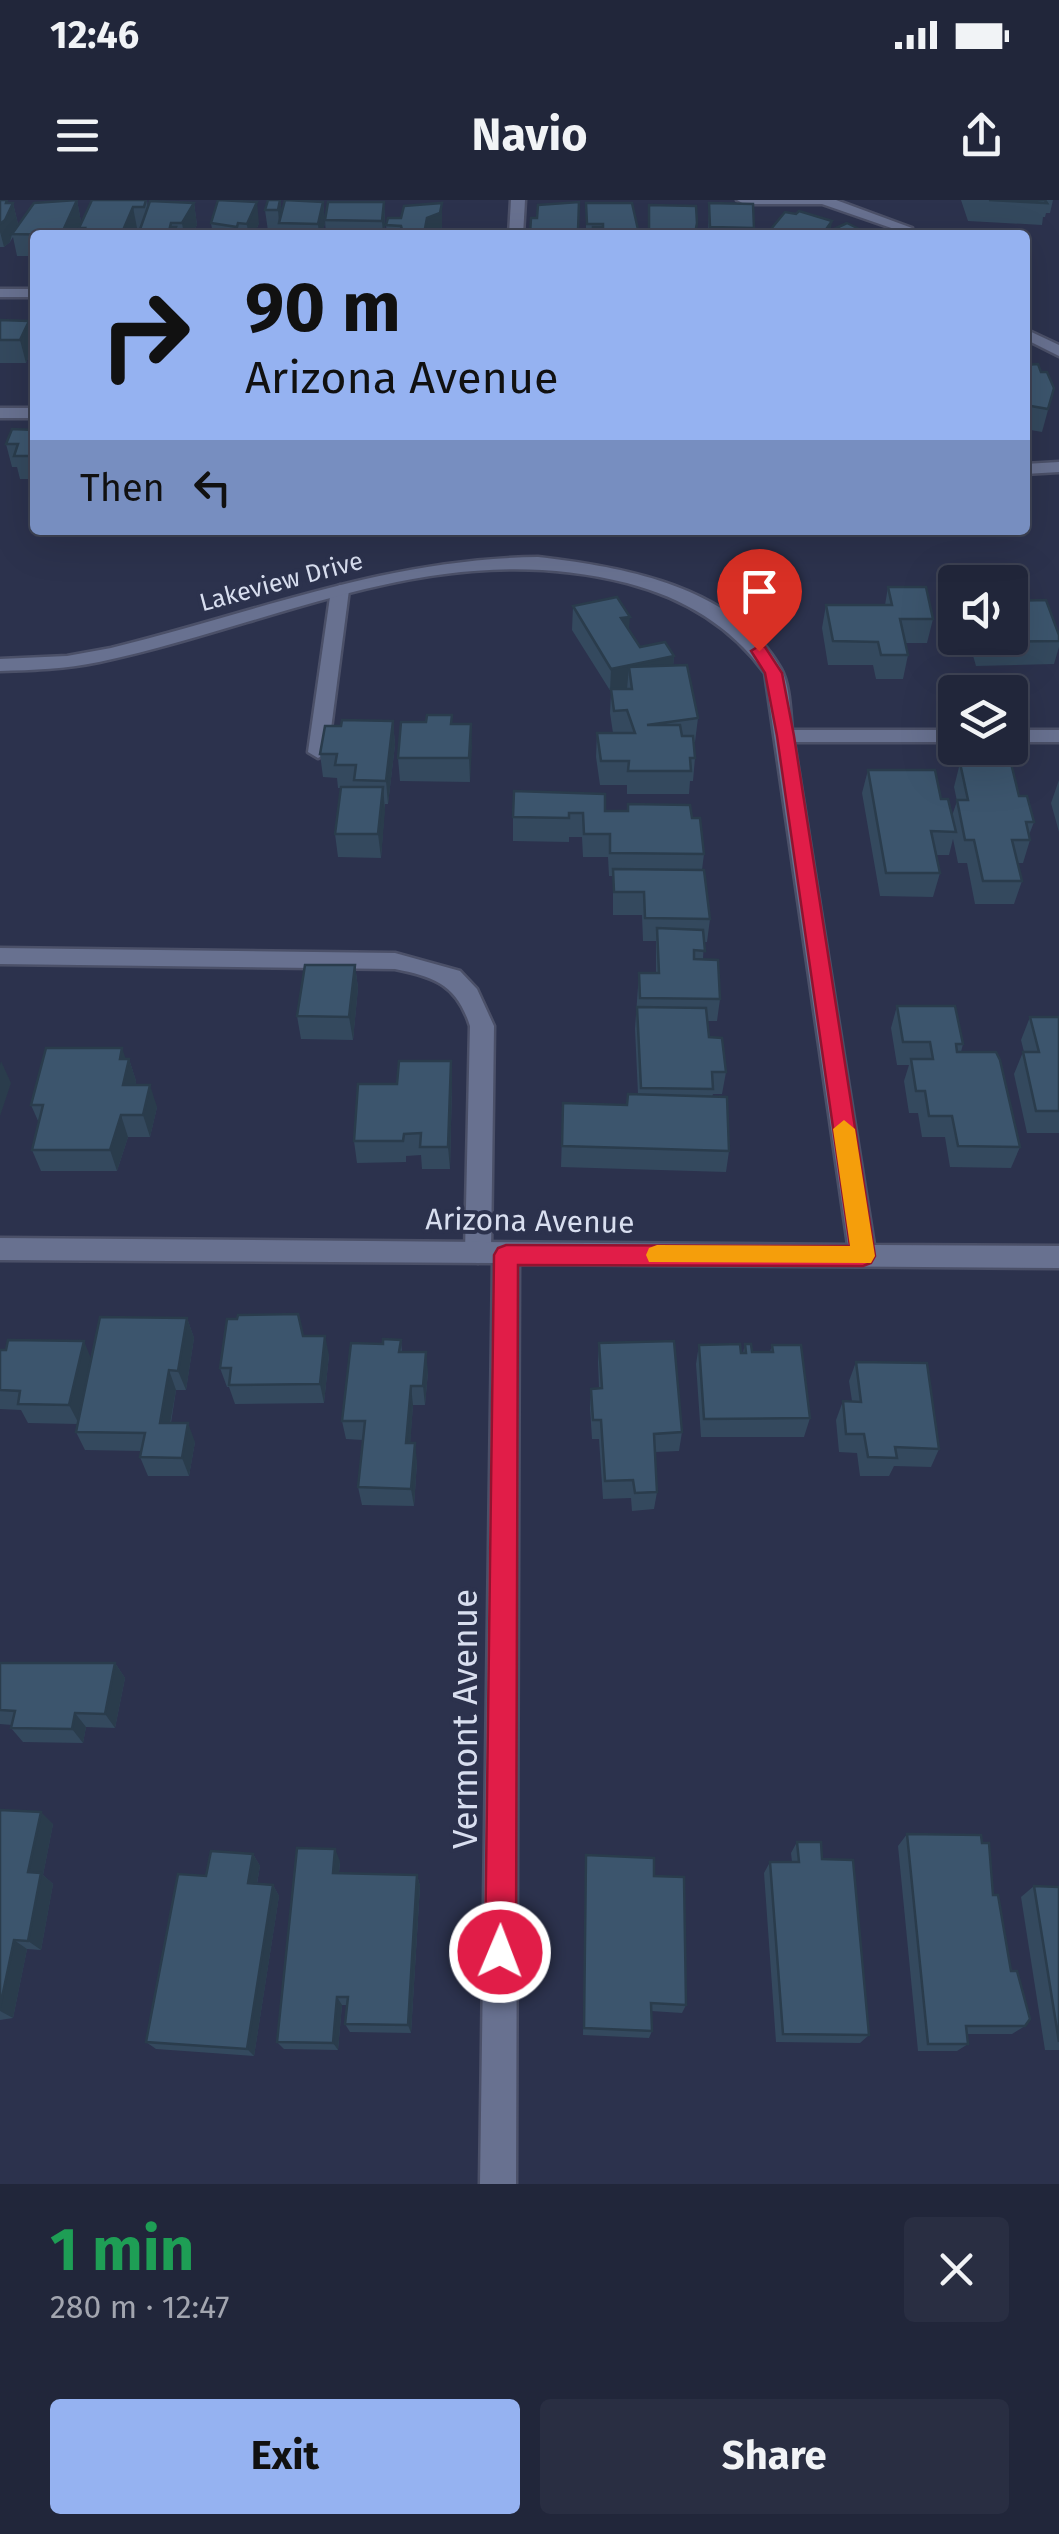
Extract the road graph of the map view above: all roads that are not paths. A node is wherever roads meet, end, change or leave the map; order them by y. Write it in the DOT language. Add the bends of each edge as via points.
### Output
graph roads {
  1 [pos="518,200"];
  2 [pos="744,200"];
  3 [pos="827,200"];
  4 [pos="906,226"];
  5 [pos="516,230"];
  6 [pos="0,293"];
  7 [pos="30,293"];
  8 [pos="1030,336"];
  9 [pos="1059,351"];
  10 [pos="0,413"];
  11 [pos="30,413"];
  12 [pos="1059,467"];
  13 [pos="1030,469"];
  14 [pos="340,590"];
  15 [pos="0,665"];
  16 [pos="786,736"];
  17 [pos="938,736"];
  18 [pos="1028,736"];
  19 [pos="1059,736"];
  20 [pos="318,752"];
  21 [pos="0,956"];
  22 [pos="0,1249"];
  23 [pos="492,1253"];
  24 [pos="863,1256"];
  25 [pos="1059,1257"];
  26 [pos="498,2184"];
  1 -- 5 [label="street"];
  2 -- 3 [label="street"];
  3 -- 4 [label="street"];
  6 -- 7 [label="street"];
  8 -- 9 [label="street"];
  10 -- 11 [label="street"];
  12 -- 13 [label="street"];
  14 -- 15 [label="street, Lakeview Drive" via="76,661"];
  14 -- 16 [label="street, Lakeview Drive" via="500,559 592,568 674,593 742,631 774,673"];
  14 -- 20 [label="street"];
  16 -- 17 [label="street"];
  16 -- 24 [label="street"];
  18 -- 19 [label="street"];
  21 -- 23 [label="street, Vermont Avenue" via="395,961 447,971 474,997 482,1026"];
  22 -- 23 [label="street, Arizona Avenue"];
  23 -- 24 [label="street, Arizona Avenue"];
  23 -- 26 [label="street, Vermont Avenue"];
  24 -- 25 [label="street, Arizona Avenue"];
}
